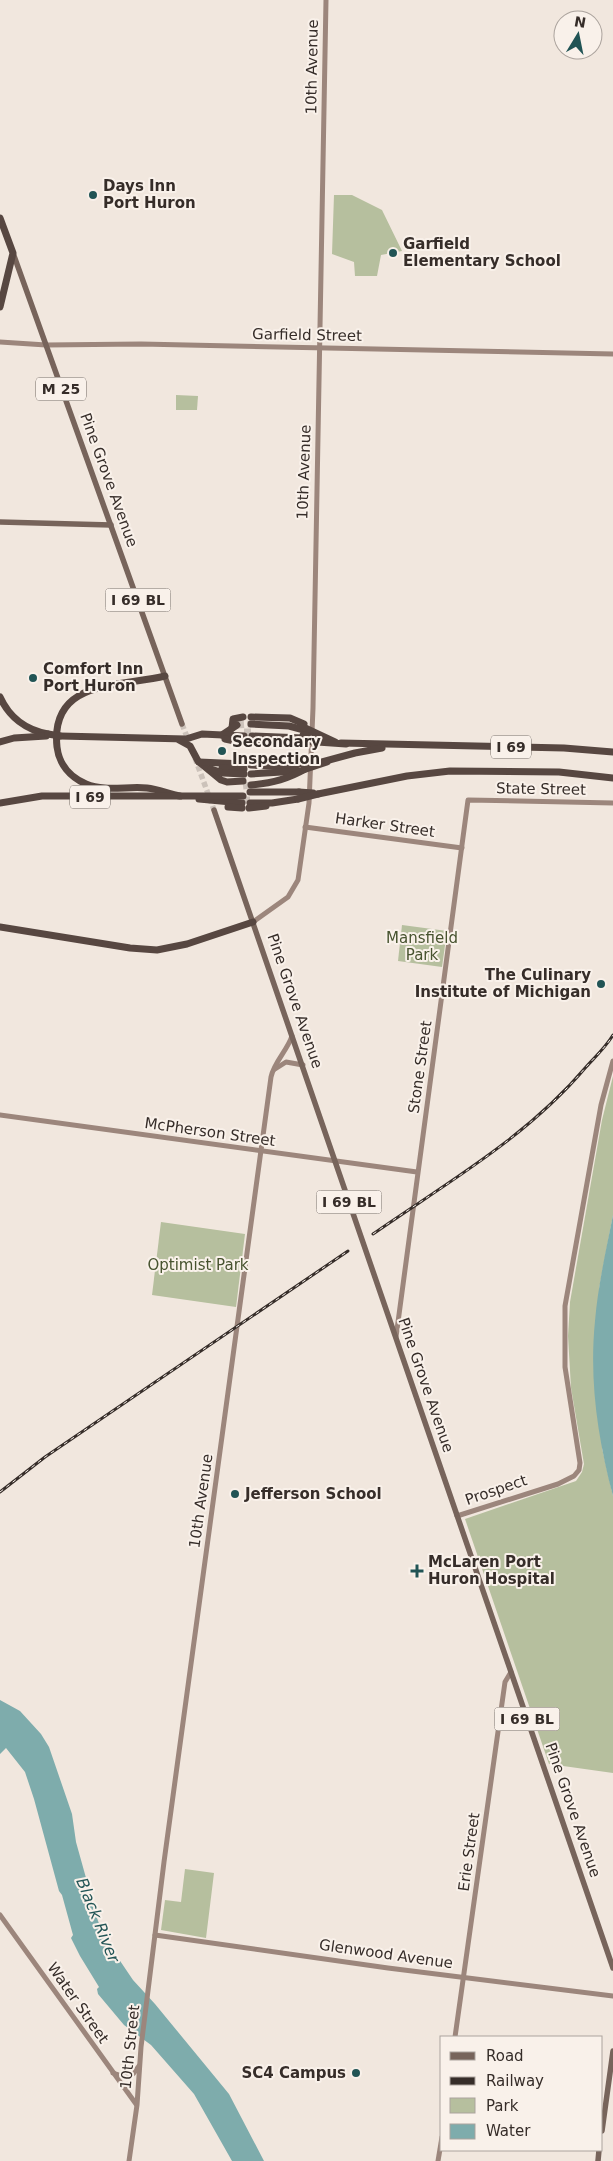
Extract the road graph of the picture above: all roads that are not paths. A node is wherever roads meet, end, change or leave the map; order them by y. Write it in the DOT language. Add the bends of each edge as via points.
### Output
graph roads {
  1 [pos="326,0"];
  2 [pos="0,218"];
  3 [pos="13,253"];
  4 [pos="0,306"];
  5 [pos="0,342"];
  6 [pos="46,345"];
  7 [pos="319,349"];
  8 [pos="613,354"];
  9 [pos="0,522"];
  10 [pos="111,525"];
  11 [pos="165,676"];
  12 [pos="0,697"];
  13 [pos="182,724"];
  14 [pos="241,731"];
  15 [pos="303,734"];
  16 [pos="48,735"];
  17 [pos="174,738"];
  18 [pos="323,739"];
  19 [pos="0,742"];
  20 [pos="410,745"];
  21 [pos="613,752"];
  22 [pos="201,764"];
  23 [pos="302,768"];
  24 [pos="613,778"];
  25 [pos="247,787"];
  26 [pos="329,793"];
  27 [pos="187,796"];
  28 [pos="298,796"];
  29 [pos="468,800"];
  30 [pos="0,803"];
  31 [pos="613,803"];
  32 [pos="214,810"];
  33 [pos="305,827"];
  34 [pos="462,848"];
  35 [pos="253,922"];
  36 [pos="0,927"];
  37 [pos="292,1036"];
  38 [pos="613,1061"];
  39 [pos="303,1066"];
  40 [pos="273,1071"];
  41 [pos="0,1115"];
  42 [pos="260,1151"];
  43 [pos="335,1161"];
  44 [pos="418,1172"];
  45 [pos="396,1338"];
  46 [pos="457,1516"];
  47 [pos="511,1672"];
  48 [pos="0,1915"];
  49 [pos="155,1934"];
  50 [pos="613,1968"];
  51 [pos="464,1977"];
  52 [pos="613,1996"];
  53 [pos="455,2036"];
  54 [pos="613,2051"];
  55 [pos="139,2065"];
  56 [pos="112,2073"];
  57 [pos="137,2105"];
  58 [pos="603,2124"];
  59 [pos="129,2161"];
  1 -- 7 [label="street, 10th Avenue"];
  2 -- 3 [label="highway, Pine Grove Avenue / M 25"];
  3 -- 4 [label="highway"];
  3 -- 6 [label="main road, Pine Grove Avenue / M 25"];
  5 -- 6 [label="street, Garfield Street"];
  6 -- 7 [label="street, Garfield Street"];
  6 -- 10 [label="main road, Pine Grove Avenue / M 25"];
  7 -- 8 [label="street, Garfield Street"];
  7 -- 33 [label="street, 10th Avenue" via="312,726"];
  9 -- 10 [label="main road"];
  10 -- 11 [label="main road, Pine Grove Avenue / I 69 BL"];
  11 -- 13 [label="main road, Pine Grove Avenue / I 69 BL"];
  11 -- 27 [label="highway" via="93,688 75,698 66,706 57,723 58,754 71,775 93,786 149,788"];
  12 -- 16 [label="highway" via="19,722"];
  14 -- 15 [label="highway, I 69"];
  14 -- 15 [label="highway, I 69"];
  14 -- 15 [label="highway, I 69" via="290,718"];
  14 -- 17 [label="highway, I 69"];
  15 -- 18 [label="highway, I 69, bridge"];
  15 -- 18 [label="highway, I 69, bridge"];
  16 -- 17 [label="highway, I 69, bridge"];
  16 -- 19 [label="highway, I 69"];
  17 -- 22 [label="highway, I 69" via="190,746"];
  18 -- 20 [label="highway, I 69, bridge" via="343,744"];
  20 -- 21 [label="highway, I 69" via="571,748"];
  20 -- 23 [label="highway, I 69, bridge" via="355,753"];
  22 -- 25 [label="highway, I 69"];
  22 -- 25 [label="highway, I 69" via="221,780"];
  23 -- 25 [label="highway, I 69"];
  23 -- 25 [label="highway, I 69" via="278,782"];
  23 -- 25 [label="highway, I 69" via="288,767"];
  24 -- 26 [label="highway, I 69" via="574,773 450,771 407,776"];
  25 -- 27 [label="highway, I 69"];
  25 -- 27 [label="highway" via="218,805"];
  25 -- 28 [label="highway, I 69"];
  25 -- 28 [label="highway" via="281,802"];
  26 -- 28 [label="highway, bridge"];
  26 -- 28 [label="highway, I 69, bridge"];
  27 -- 30 [label="highway, I 69" via="42,796"];
  29 -- 31 [label="street, State Street"];
  29 -- 34 [label="street, Stone Street"];
  32 -- 35 [label="main road, Pine Grove Avenue / I 69 BL"];
  33 -- 34 [label="street, Harker Street"];
  33 -- 35 [label="street, 10th Avenue" via="299,875 293,890"];
  34 -- 44 [label="street, Stone Street"];
  35 -- 36 [label="highway" via="187,944 157,950"];
  35 -- 37 [label="main road, Pine Grove Avenue / I 69 BL"];
  37 -- 39 [label="main road, Pine Grove Avenue / I 69 BL"];
  37 -- 40 [label="street, 10th Avenue"];
  38 -- 46 [label="street, Prospect" via="601,1105 565,1306 565,1367 580,1457 579,1470 570,1479"];
  39 -- 40 [label="street" via="286,1062"];
  39 -- 43 [label="main road, Pine Grove Avenue / I 69 BL"];
  40 -- 42 [label="street, 10th Avenue"];
  41 -- 42 [label="street, McPherson Street"];
  42 -- 43 [label="street, McPherson Street"];
  42 -- 49 [label="street, 10th Avenue"];
  43 -- 44 [label="street, McPherson Street"];
  43 -- 45 [label="main road, Pine Grove Avenue / I 69 BL"];
  44 -- 45 [label="street, Stone Street"];
  45 -- 46 [label="main road, Pine Grove Avenue / I 69 BL"];
  46 -- 47 [label="main road, Pine Grove Avenue / I 69 BL"];
  47 -- 50 [label="main road, Pine Grove Avenue / I 69 BL"];
  47 -- 51 [label="street, Erie Street" via="505,1682"];
  48 -- 56 [label="street, Water Street"];
  49 -- 51 [label="street, Glenwood Avenue"];
  49 -- 55 [label="street, 10th Street"];
  51 -- 52 [label="street, Glenwood Avenue"];
  51 -- 53 [label="street, Erie Street"];
  54 -- 58 [label="main road"];
  55 -- 56 [label="street" via="133,2074 125,2077"];
  55 -- 57 [label="street, 10th Street"];
  56 -- 57 [label="street, Water Street"];
  57 -- 59 [label="street, 10th Street"];
}
